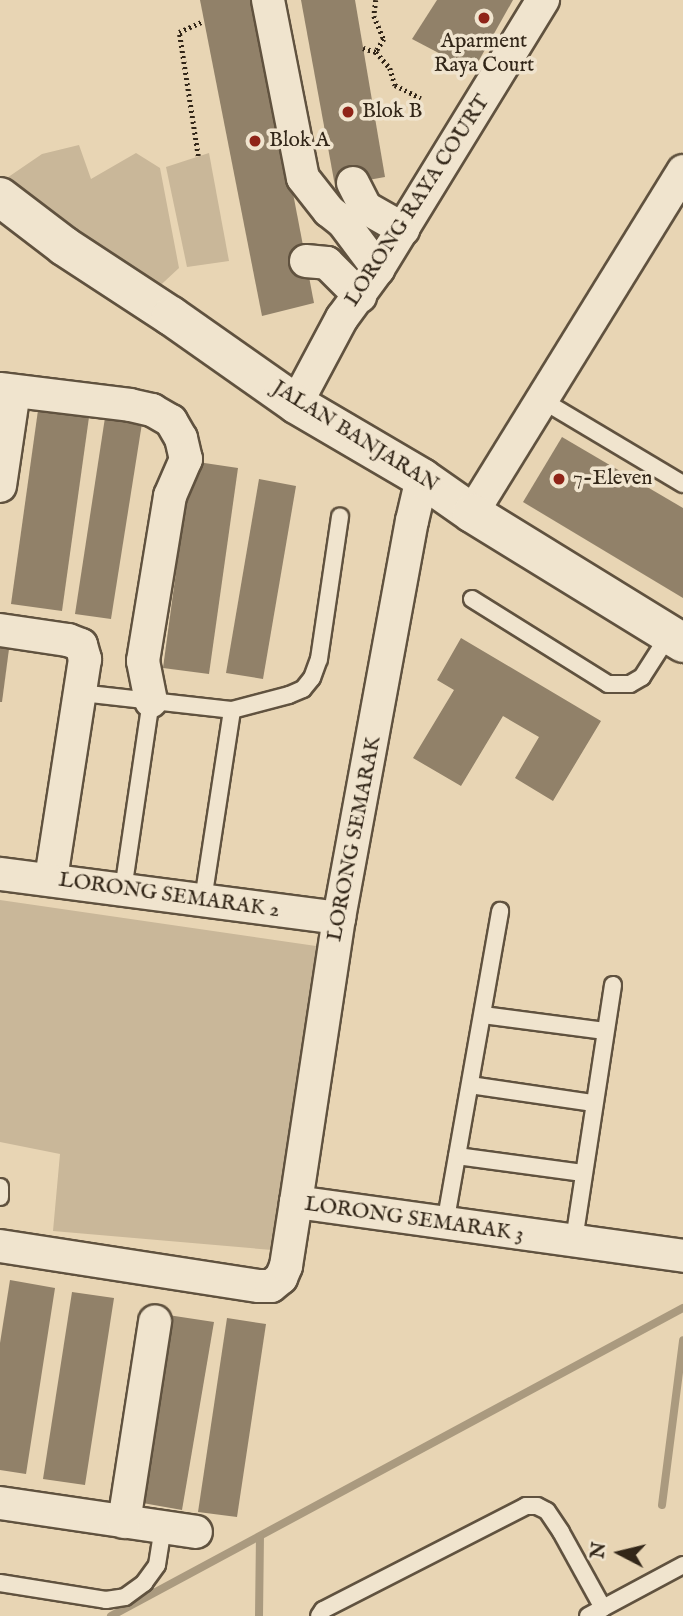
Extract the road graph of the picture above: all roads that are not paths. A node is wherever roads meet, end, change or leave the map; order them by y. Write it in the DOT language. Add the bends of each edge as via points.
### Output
graph roads {
  1 [pos="268,0"];
  2 [pos="543,0"];
  3 [pos="683,171"];
  4 [pos="353,183"];
  5 [pos="0,197"];
  6 [pos="403,229"];
  7 [pos="306,261"];
  8 [pos="378,269"];
  9 [pos="360,296"];
  10 [pos="7,390"];
  11 [pos="542,400"];
  12 [pos="296,404"];
  13 [pos="422,478"];
  14 [pos="683,484"];
  15 [pos="0,486"];
  16 [pos="472,513"];
  17 [pos="340,517"];
  18 [pos="472,599"];
  19 [pos="0,630"];
  20 [pos="676,639"];
  21 [pos="81,693"];
  22 [pos="151,701"];
  23 [pos="232,710"];
  24 [pos="0,874"];
  25 [pos="51,879"];
  26 [pos="123,890"];
  27 [pos="203,900"];
  28 [pos="500,911"];
  29 [pos="339,918"];
  30 [pos="613,985"];
  31 [pos="483,1015"];
  32 [pos="605,1031"];
  33 [pos="470,1085"];
  34 [pos="594,1103"];
  35 [pos="457,1156"];
  36 [pos="583,1173"];
  37 [pos="0,1187"];
  38 [pos="0,1197"];
  39 [pos="296,1202"];
  40 [pos="445,1224"];
  41 [pos="574,1240"];
  42 [pos="0,1246"];
  43 [pos="683,1256"];
  44 [pos="155,1321"];
  45 [pos="0,1503"];
  46 [pos="124,1522"];
  47 [pos="163,1528"];
  48 [pos="197,1532"];
  49 [pos="683,1565"];
  50 [pos="0,1583"];
  51 [pos="603,1608"];
  52 [pos="319,1616"];
  53 [pos="588,1616"];
  1 -- 8 [label="street" via="303,178"];
  2 -- 6 [label="street, LORONG RAYA COURT"];
  3 -- 11 [label="street"];
  4 -- 6 [label="street" via="366,208"];
  5 -- 12 [label="street, JALAN BANJARAN"];
  6 -- 8 [label="street, LORONG RAYA COURT"];
  7 -- 9 [label="street" via="327,263"];
  8 -- 9 [label="street, LORONG RAYA COURT"];
  9 -- 12 [label="street, LORONG RAYA COURT" via="342,318"];
  10 -- 15 [label="street"];
  10 -- 22 [label="street" via="152,411 171,421 181,438 186,459 170,496 143,661"];
  11 -- 14 [label="lane"];
  11 -- 16 [label="street"];
  12 -- 13 [label="street, JALAN BANJARAN"];
  13 -- 16 [label="street, JALAN BANJARAN"];
  13 -- 29 [label="street, LORONG SEMARAK"];
  16 -- 20 [label="street, JALAN BANJARAN"];
  17 -- 23 [label="lane" via="319,659 312,678 289,695"];
  18 -- 20 [label="lane" via="608,684 630,684 642,677"];
  19 -- 21 [label="street" via="68,639 81,645 85,659"];
  21 -- 22 [label="lane"];
  21 -- 25 [label="street"];
  22 -- 23 [label="lane"];
  22 -- 26 [label="lane"];
  23 -- 27 [label="lane"];
  24 -- 25 [label="street, LORONG SEMARAK 2"];
  25 -- 26 [label="street, LORONG SEMARAK 2"];
  26 -- 27 [label="street, LORONG SEMARAK 2"];
  27 -- 29 [label="street, LORONG SEMARAK 2"];
  28 -- 31 [label="lane"];
  29 -- 39 [label="street, LORONG SEMARAK"];
  30 -- 32 [label="lane"];
  31 -- 32 [label="lane"];
  31 -- 33 [label="lane"];
  32 -- 34 [label="lane"];
  33 -- 34 [label="lane"];
  33 -- 35 [label="lane"];
  34 -- 36 [label="lane"];
  35 -- 36 [label="lane"];
  35 -- 40 [label="lane"];
  36 -- 41 [label="lane"];
  37 -- 38 [label="lane"];
  39 -- 40 [label="street, LORONG SEMARAK 3"];
  39 -- 42 [label="street, LORONG SEMARAK 3" via="286,1266 271,1286"];
  40 -- 41 [label="street, LORONG SEMARAK 3"];
  41 -- 43 [label="street, LORONG SEMARAK 3"];
  44 -- 46 [label="street"];
  45 -- 46 [label="street"];
  46 -- 47 [label="street"];
  47 -- 48 [label="street"];
  47 -- 50 [label="lane" via="158,1565 125,1597 106,1600"];
  49 -- 51 [label="lane"];
  51 -- 52 [label="lane" via="547,1511 526,1506"];
  51 -- 53 [label="lane"];
}
